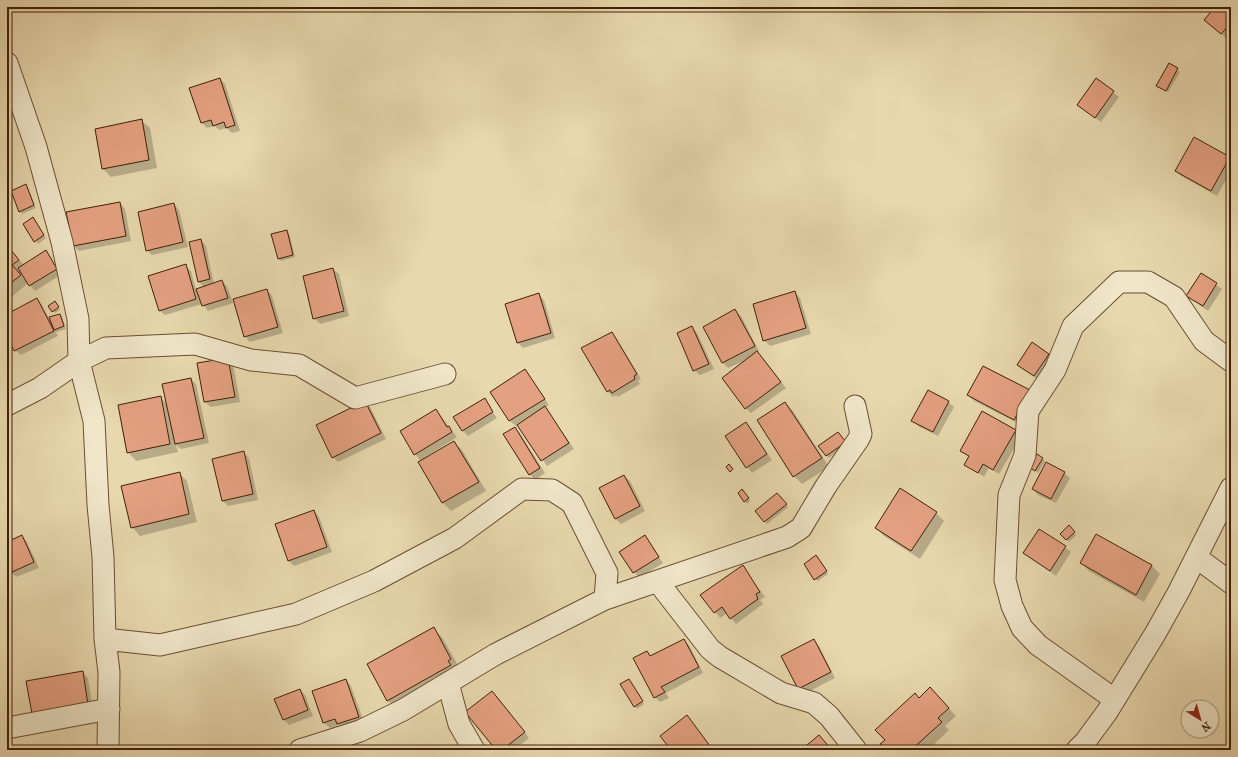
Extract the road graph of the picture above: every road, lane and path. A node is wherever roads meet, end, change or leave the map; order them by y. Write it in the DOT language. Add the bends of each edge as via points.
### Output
graph roads {
  1 [pos="7,64"];
  2 [pos="79,361"];
  3 [pos="1231,361"];
  4 [pos="445,374"];
  5 [pos="7,405"];
  6 [pos="855,406"];
  7 [pos="1231,488"];
  8 [pos="1196,557"];
  9 [pos="658,582"];
  10 [pos="1231,583"];
  11 [pos="605,600"];
  12 [pos="105,639"];
  13 [pos="448,683"];
  14 [pos="1114,699"];
  15 [pos="109,709"];
  16 [pos="7,728"];
  17 [pos="108,750"];
  18 [pos="300,750"];
  19 [pos="474,750"];
  20 [pos="856,750"];
  21 [pos="1076,750"];
  1 -- 2 [label="street" via="36,147 62,242 78,319"];
  2 -- 4 [label="street" via="106,348 195,344 251,360 299,365 355,398"];
  2 -- 5 [label="street" via="40,388"];
  2 -- 12 [label="street" via="94,421 103,557"];
  3 -- 14 [label="street" via="1204,340 1174,296 1148,282 1119,282 1073,326 1055,370 1028,411 1025,455 1009,495 1005,580 1012,606 1022,628 1038,645"];
  6 -- 9 [label="street" via="861,434 801,528 787,537"];
  7 -- 8 [label="street"];
  8 -- 10 [label="street"];
  8 -- 14 [label="street" via="1155,634"];
  9 -- 11 [label="street"];
  9 -- 20 [label="street" via="710,649 781,693 814,703 829,716"];
  11 -- 12 [label="street" via="607,574 572,503 552,490 522,489 455,538 374,581 296,614 160,645"];
  11 -- 13 [label="street" via="496,654"];
  12 -- 15 [label="street" via="109,672"];
  13 -- 18 [label="street" via="403,710 360,731"];
  13 -- 19 [label="street" via="459,724"];
  14 -- 21 [label="street" via="1085,742"];
  15 -- 16 [label="street"];
  15 -- 17 [label="street"];
}
